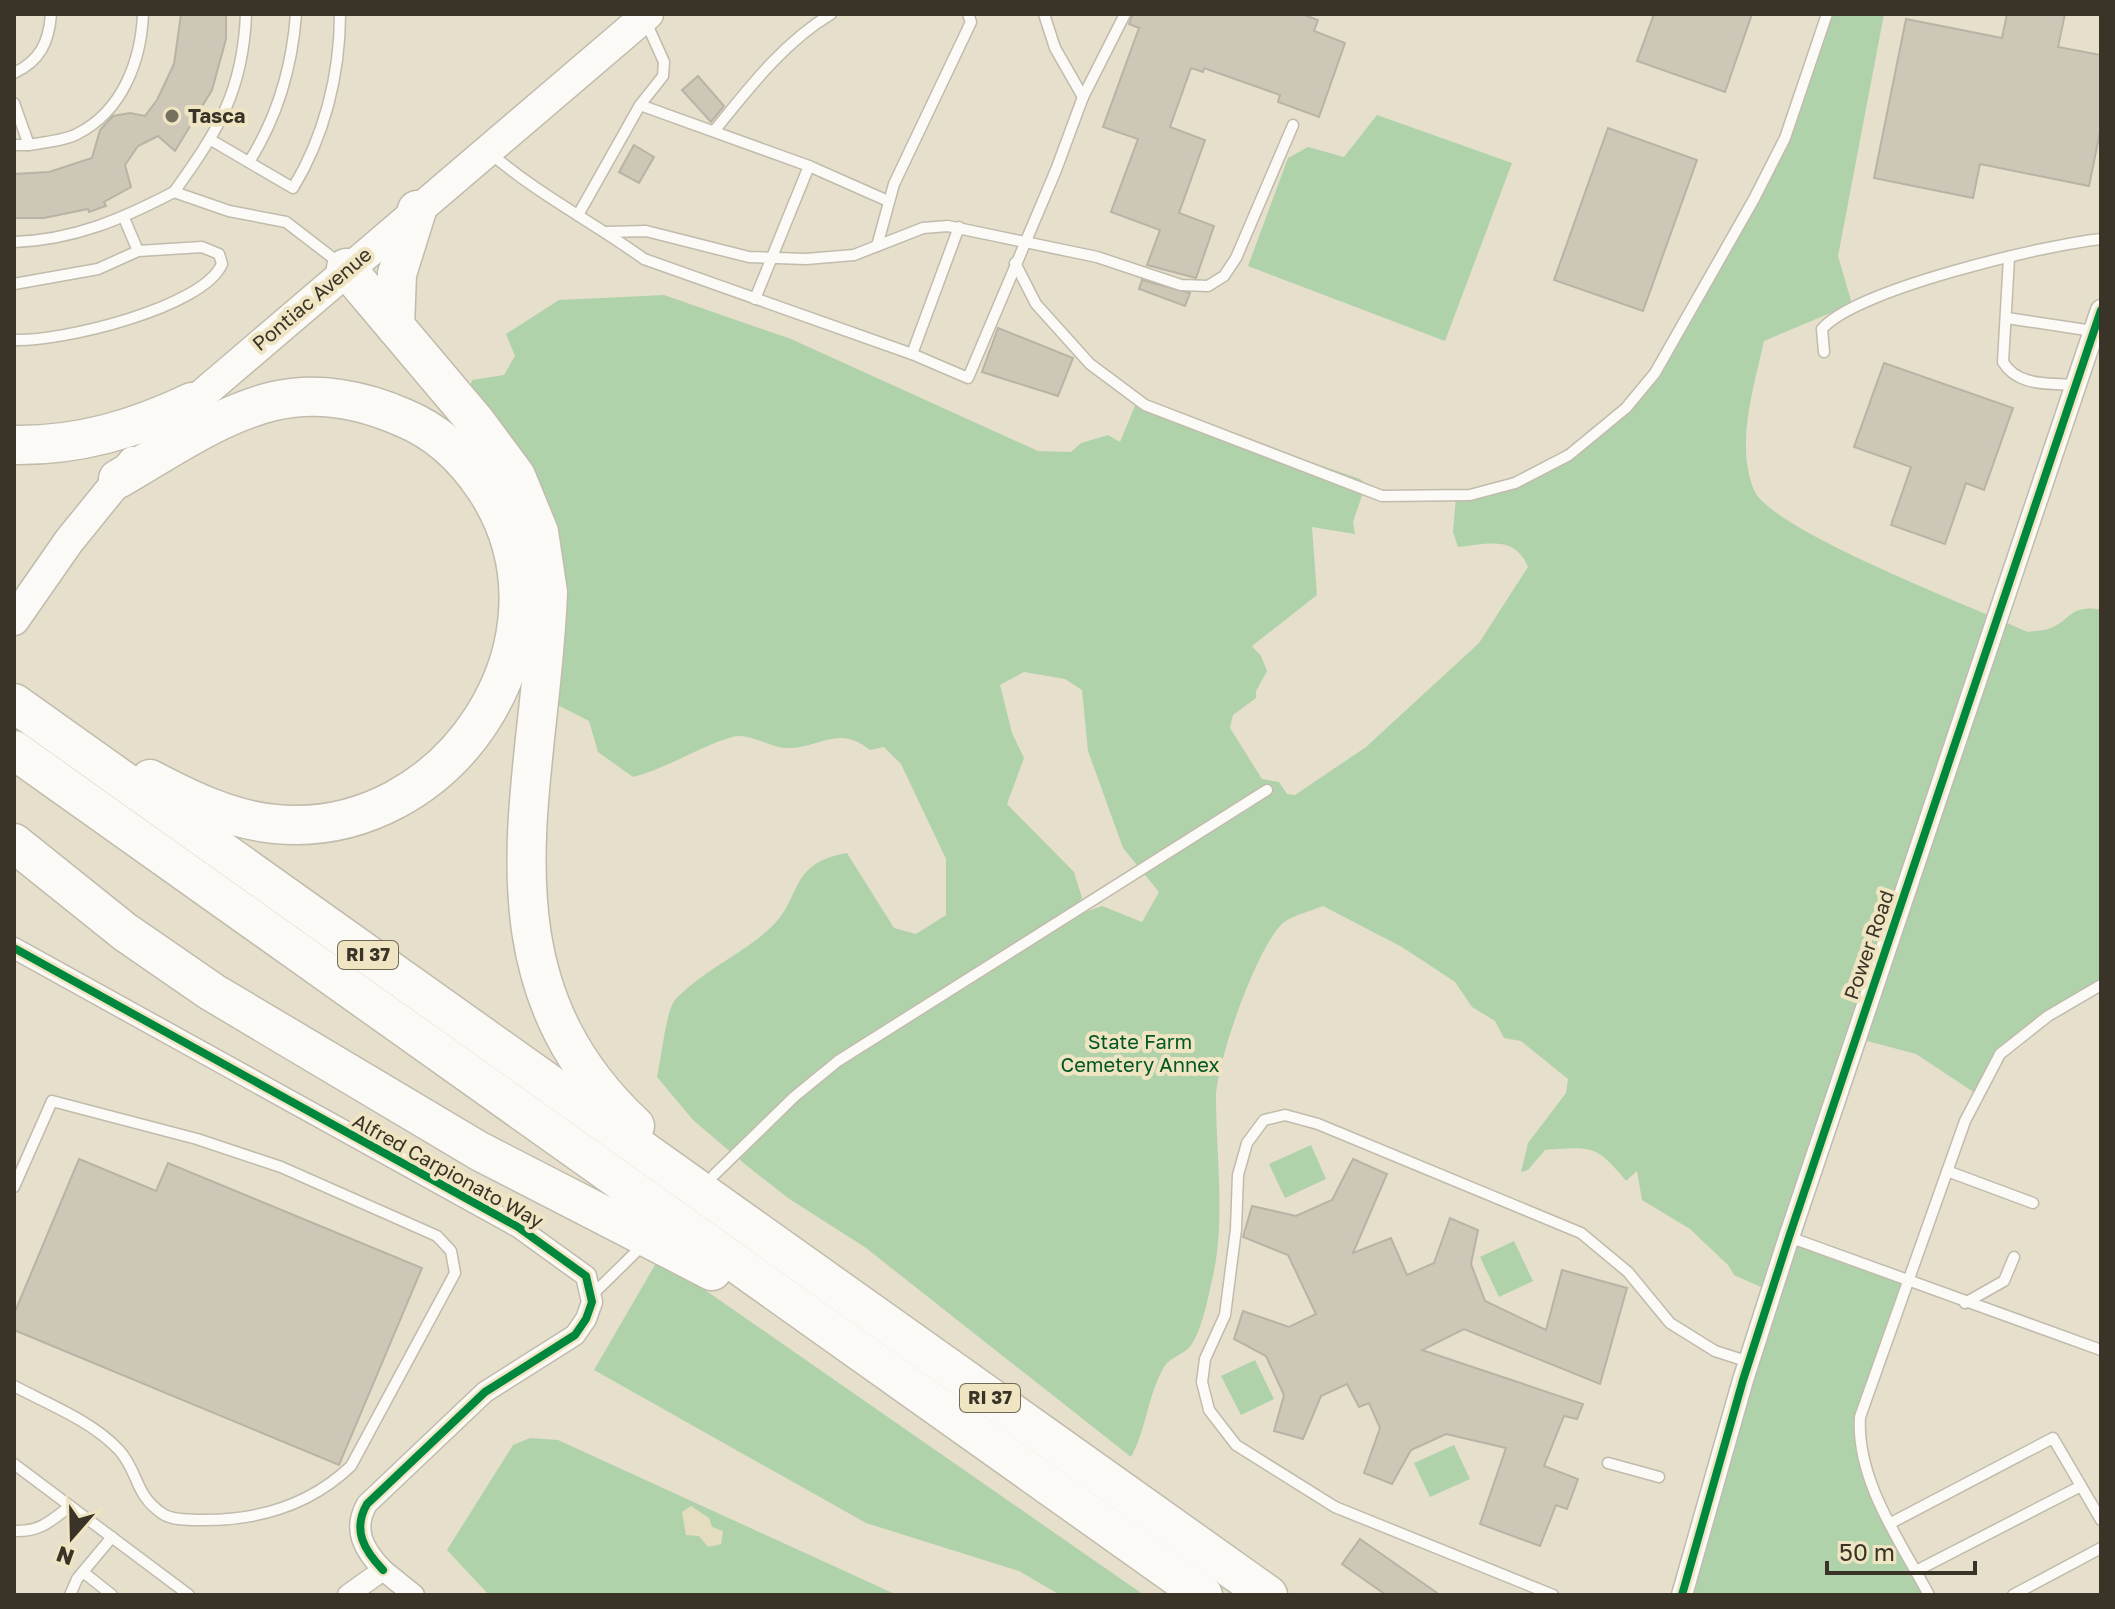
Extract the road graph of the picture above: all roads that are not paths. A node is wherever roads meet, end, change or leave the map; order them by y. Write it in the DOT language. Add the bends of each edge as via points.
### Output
graph roads {
  1 [pos="143,14"];
  2 [pos="246,14"];
  3 [pos="296,14"];
  4 [pos="340,14"];
  5 [pos="831,14"];
  6 [pos="968,14"];
  7 [pos="1044,14"];
  8 [pos="1125,14"];
  9 [pos="1827,14"];
  10 [pos="47,16"];
  11 [pos="646,16"];
  12 [pos="14,60"];
  13 [pos="25,68"];
  14 [pos="14,73"];
  15 [pos="1083,97"];
  16 [pos="14,103"];
  17 [pos="640,105"];
  18 [pos="1293,125"];
  19 [pos="715,130"];
  20 [pos="211,140"];
  21 [pos="14,145"];
  22 [pos="29,145"];
  23 [pos="488,150"];
  24 [pos="249,162"];
  25 [pos="809,166"];
  26 [pos="174,192"];
  27 [pos="888,201"];
  28 [pos="417,210"];
  29 [pos="578,215"];
  30 [pos="124,218"];
  31 [pos="959,227"];
  32 [pos="607,232"];
  33 [pos="2101,239"];
  34 [pos="1024,241"];
  35 [pos="14,242"];
  36 [pos="877,246"];
  37 [pos="138,251"];
  38 [pos="2009,258"];
  39 [pos="773,259"];
  40 [pos="1015,263"];
  41 [pos="346,268"];
  42 [pos="14,284"];
  43 [pos="755,299"];
  44 [pos="2101,310"];
  45 [pos="2007,318"];
  46 [pos="395,326"];
  47 [pos="2093,331"];
  48 [pos="14,340"];
  49 [pos="1824,352"];
  50 [pos="912,354"];
  51 [pos="2075,385"];
  52 [pos="192,402"];
  53 [pos="14,445"];
  54 [pos="118,479"];
  55 [pos="14,620"];
  56 [pos="19,707"];
  57 [pos="14,750"];
  58 [pos="1267,790"];
  59 [pos="14,843"];
  60 [pos="14,948"];
  61 [pos="2101,985"];
  62 [pos="1947,1171"];
  63 [pos="14,1187"];
  64 [pos="713,1188"];
  65 [pos="2033,1203"];
  66 [pos="1789,1237"];
  67 [pos="641,1247"];
  68 [pos="2014,1257"];
  69 [pos="1907,1282"];
  70 [pos="592,1295"];
  71 [pos="1965,1303"];
  72 [pos="2101,1350"];
  73 [pos="1749,1362"];
  74 [pos="14,1386"];
  75 [pos="925,1397"];
  76 [pos="1608,1463"];
  77 [pos="14,1464"];
  78 [pos="1659,1477"];
  79 [pos="2081,1486"];
  80 [pos="70,1506"];
  81 [pos="2101,1520"];
  82 [pos="1891,1523"];
  83 [pos="14,1531"];
  84 [pos="112,1537"];
  85 [pos="2101,1548"];
  86 [pos="383,1570"];
  87 [pos="1916,1571"];
  88 [pos="83,1572"];
  89 [pos="70,1595"];
  90 [pos="112,1595"];
  91 [pos="189,1595"];
  92 [pos="348,1595"];
  93 [pos="414,1595"];
  94 [pos="1203,1595"];
  95 [pos="1268,1595"];
  96 [pos="1553,1595"];
  97 [pos="1682,1595"];
  98 [pos="1929,1595"];
  99 [pos="2013,1595"];
  1 -- 22 [label="lane" via="142,47 128,83 103,114 77,134"];
  2 -- 20 [label="lane" via="244,56"];
  3 -- 24 [label="lane" via="285,85"];
  4 -- 24 [label="lane" via="333,83 309,162 293,188"];
  5 -- 19 [label="lane" via="773,63"];
  6 -- 27 [label="lane" via="971,22"];
  7 -- 15 [label="lane" via="1055,48"];
  8 -- 15 [label="lane"];
  9 -- 40 [label="lane" via="1785,138 1655,373 1626,408 1569,455 1515,483 1470,495 1382,496 1145,405 1090,364 1036,304"];
  10 -- 13 [label="lane" via="41,54"];
  11 -- 17 [label="lane" via="664,62 663,76"];
  11 -- 23 [label="main road, Pontiac Avenue"];
  12 -- 13 [label="lane"];
  13 -- 14 [label="lane"];
  15 -- 34 [label="lane"];
  16 -- 22 [label="lane"];
  17 -- 19 [label="lane"];
  17 -- 29 [label="lane"];
  18 -- 34 [label="lane" via="1236,258 1224,276 1208,286 1181,285 1097,257"];
  19 -- 25 [label="lane"];
  20 -- 24 [label="lane"];
  20 -- 26 [label="lane"];
  21 -- 22 [label="lane"];
  23 -- 28 [label="main road, Pontiac Avenue"];
  23 -- 29 [label="lane" via="524,182"];
  25 -- 27 [label="lane"];
  25 -- 39 [label="lane"];
  26 -- 30 [label="lane"];
  26 -- 41 [label="lane" via="229,211 286,222"];
  27 -- 36 [label="lane"];
  28 -- 41 [label="main road, Pontiac Avenue"];
  28 -- 46 [label="highway" via="397,274"];
  29 -- 32 [label="lane"];
  30 -- 35 [label="lane" via="43,241"];
  30 -- 37 [label="lane"];
  31 -- 34 [label="lane"];
  31 -- 36 [label="lane" via="923,228"];
  31 -- 50 [label="lane"];
  32 -- 39 [label="lane" via="646,231"];
  32 -- 43 [label="lane" via="644,259"];
  33 -- 38 [label="lane"];
  34 -- 40 [label="lane"];
  36 -- 39 [label="lane" via="854,255"];
  37 -- 42 [label="lane" via="98,269"];
  37 -- 48 [label="lane" via="202,247 219,254 222,264 218,275 147,313 94,330"];
  38 -- 45 [label="lane"];
  38 -- 49 [label="lane" via="1906,286 1831,318 1822,329"];
  39 -- 43 [label="lane"];
  40 -- 50 [label="lane" via="968,378"];
  41 -- 46 [label="highway"];
  41 -- 52 [label="main road, Pontiac Avenue"];
  43 -- 50 [label="lane"];
  44 -- 47 [label="street, Power Road"];
  45 -- 47 [label="lane"];
  45 -- 51 [label="lane" via="2003,362 2011,375"];
  46 -- 64 [label="highway" via="505,458 525,494 541,542 548,592 524,870 533,942 547,992 583,1064 607,1097"];
  47 -- 51 [label="street, Power Road"];
  51 -- 66 [label="street, Power Road"];
  52 -- 53 [label="highway" via="104,436"];
  52 -- 54 [label="main road, Pontiac Avenue"];
  54 -- 55 [label="main road, Pontiac Avenue"];
  54 -- 56 [label="highway" via="232,416 276,400 322,397 365,403 429,431 478,478 510,540 519,584 519,627 500,689 463,748 409,792 341,819 297,825 256,821 200,803"];
  56 -- 64 [label="highway, RI 37"];
  57 -- 75 [label="highway, RI 37"];
  58 -- 64 [label="lane" via="838,1061 794,1097"];
  59 -- 75 [label="highway" via="144,946 244,1012 479,1151 726,1279"];
  60 -- 70 [label="street, Alfred Carpionato Way" via="518,1227 581,1270"];
  61 -- 62 [label="lane" via="2048,1016 2000,1054 1965,1121"];
  62 -- 65 [label="lane"];
  62 -- 69 [label="lane"];
  63 -- 74 [label="lane" via="52,1101 281,1167 437,1236 451,1251 455,1273 351,1466 336,1481 265,1515 226,1521 167,1517 142,1498 119,1450 86,1425"];
  64 -- 95 [label="highway, RI 37"];
  66 -- 69 [label="lane"];
  66 -- 73 [label="street, Power Road"];
  67 -- 70 [label="lane"];
  68 -- 71 [label="lane" via="2004,1281"];
  69 -- 71 [label="lane"];
  69 -- 82 [label="lane" via="1860,1417 1858,1443"];
  70 -- 86 [label="street" via="575,1335 485,1392 367,1504 359,1533"];
  71 -- 72 [label="lane"];
  73 -- 96 [label="lane" via="1715,1351 1670,1323 1628,1272 1581,1233 1318,1124 1285,1115 1264,1120 1247,1143 1238,1175 1225,1315 1205,1359 1202,1382 1209,1410 1236,1445 1335,1507"];
  73 -- 97 [label="street, Power Road"];
  75 -- 94 [label="highway, RI 37"];
  76 -- 78 [label="lane"];
  77 -- 80 [label="lane"];
  79 -- 81 [label="lane"];
  79 -- 82 [label="lane" via="2053,1438"];
  79 -- 87 [label="lane"];
  80 -- 83 [label="lane" via="44,1527"];
  80 -- 84 [label="lane"];
  82 -- 87 [label="lane"];
  84 -- 88 [label="lane"];
  84 -- 91 [label="lane"];
  85 -- 99 [label="lane"];
  86 -- 92 [label="street"];
  86 -- 93 [label="street"];
  87 -- 98 [label="lane"];
  88 -- 89 [label="lane"];
  88 -- 90 [label="lane"];
}
